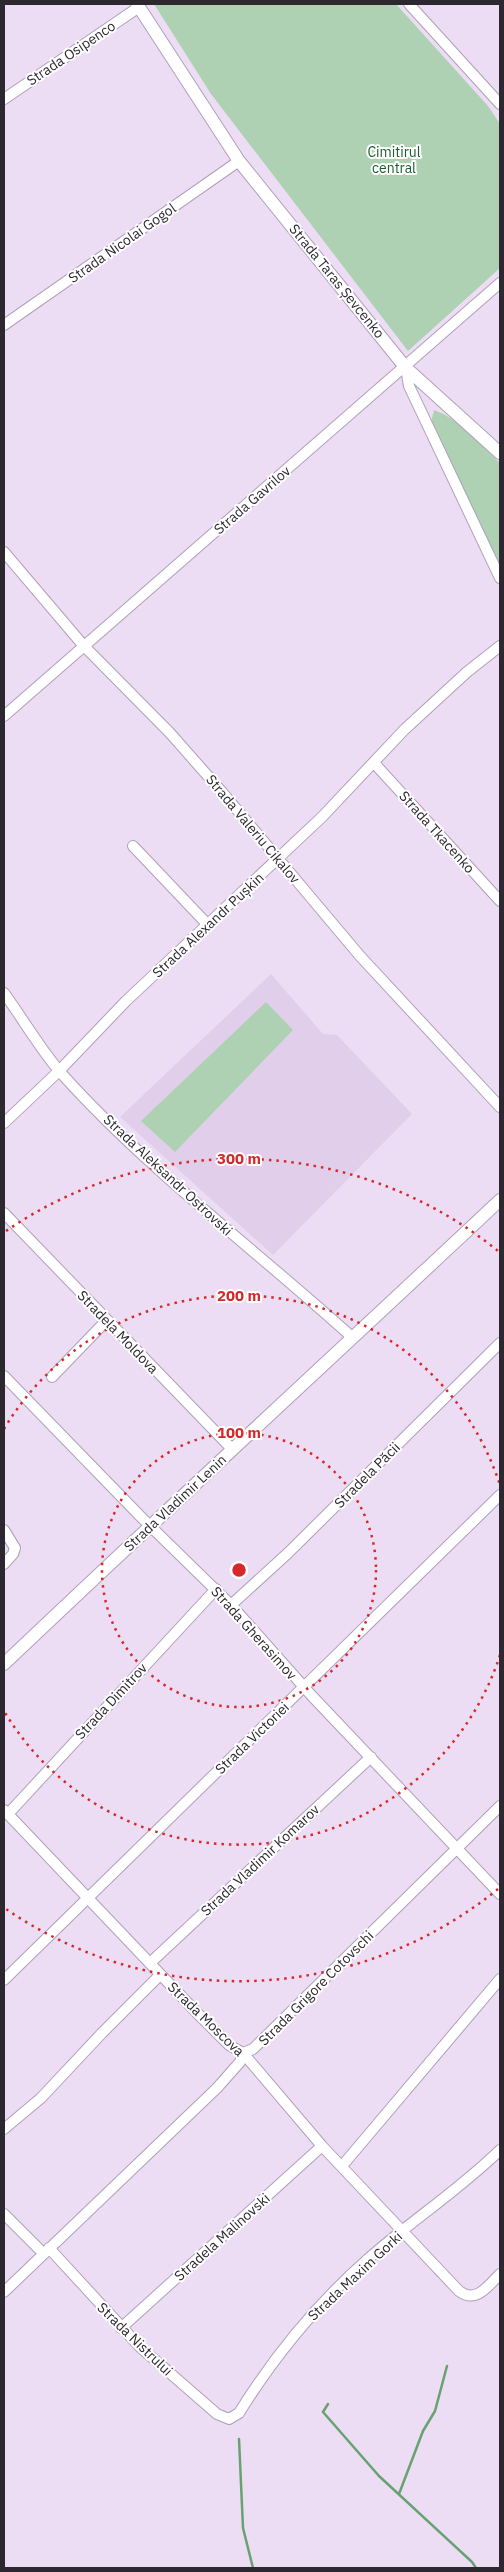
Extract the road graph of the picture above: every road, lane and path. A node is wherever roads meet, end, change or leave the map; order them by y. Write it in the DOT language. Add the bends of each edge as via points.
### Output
graph roads {
  1 [pos="138,6"];
  2 [pos="416,6"];
  3 [pos="4,99"];
  4 [pos="500,104"];
  5 [pos="239,161"];
  6 [pos="500,284"];
  7 [pos="4,325"];
  8 [pos="406,368"];
  9 [pos="500,453"];
  10 [pos="4,552"];
  11 [pos="500,578"];
  12 [pos="83,646"];
  13 [pos="500,646"];
  14 [pos="4,716"];
  15 [pos="374,762"];
  16 [pos="133,846"];
  17 [pos="278,859"];
  18 [pos="500,901"];
  19 [pos="208,925"];
  20 [pos="4,993"];
  21 [pos="60,1070"];
  22 [pos="500,1107"];
  23 [pos="4,1123"];
  24 [pos="500,1200"];
  25 [pos="4,1213"];
  26 [pos="106,1320"];
  27 [pos="353,1338"];
  28 [pos="500,1343"];
  29 [pos="4,1376"];
  30 [pos="52,1377"];
  31 [pos="233,1450"];
  32 [pos="500,1495"];
  33 [pos="150,1525"];
  34 [pos="4,1530"];
  35 [pos="4,1564"];
  36 [pos="216,1589"];
  37 [pos="231,1605"];
  38 [pos="4,1664"];
  39 [pos="304,1688"];
  40 [pos="371,1758"];
  41 [pos="500,1806"];
  42 [pos="6,1812"];
  43 [pos="456,1849"];
  44 [pos="500,1894"];
  45 [pos="86,1897"];
  46 [pos="150,1963"];
  47 [pos="160,1975"];
  48 [pos="500,1979"];
  49 [pos="4,1980"];
  50 [pos="243,2053"];
  51 [pos="4,2129"];
  52 [pos="322,2146"];
  53 [pos="500,2150"];
  54 [pos="342,2166"];
  55 [pos="4,2214"];
  56 [pos="401,2232"];
  57 [pos="46,2251"];
  58 [pos="500,2274"];
  59 [pos="4,2292"];
  60 [pos="121,2328"];
  61 [pos="229,2419"];
  1 -- 3 [label="street, Strada Osipenco"];
  1 -- 5 [label="main road, Strada Taras Șevcenko"];
  2 -- 4 [label="street"];
  5 -- 7 [label="street, Strada Nicolai Gogol"];
  5 -- 8 [label="main road, Strada Taras Șevcenko"];
  6 -- 8 [label="street, Strada Gavrilov"];
  8 -- 9 [label="main road"];
  8 -- 11 [label="street, Strada Taras Șevcenko" via="409,386"];
  8 -- 12 [label="street, Strada Gavrilov"];
  10 -- 12 [label="street, Strada Valeriu Cikalov"];
  12 -- 14 [label="street, Strada Gavrilov"];
  12 -- 17 [label="street, Strada Valeriu Cikalov" via="170,733"];
  13 -- 15 [label="street, Strada Alexandr Pușkin" via="416,718"];
  15 -- 17 [label="street, Strada Alexandr Pușkin"];
  15 -- 18 [label="street, Strada Tkacenko"];
  16 -- 19 [label="street"];
  17 -- 19 [label="street, Strada Alexandr Pușkin"];
  17 -- 22 [label="street, Strada Valeriu Cikalov" via="360,956"];
  19 -- 21 [label="street, Strada Alexandr Pușkin" via="126,1001"];
  20 -- 21 [label="street, Strada Aleksandr Ostrovski"];
  21 -- 23 [label="street, Strada Alexandr Pușkin"];
  21 -- 27 [label="street, Strada Aleksandr Ostrovski" via="88,1101 180,1187"];
  24 -- 27 [label="main road, Strada Vladimir Lenin"];
  25 -- 26 [label="street, Stradela Moldova"];
  26 -- 30 [label="street"];
  26 -- 31 [label="street, Stradela Moldova"];
  27 -- 31 [label="main road, Strada Vladimir Lenin"];
  28 -- 37 [label="street, Stradela Păcii" via="288,1553"];
  29 -- 33 [label="street, Strada Gherasimov"];
  31 -- 33 [label="main road, Strada Vladimir Lenin"];
  32 -- 39 [label="street, Strada Victoriei"];
  33 -- 36 [label="street, Strada Gherasimov"];
  33 -- 38 [label="main road, Strada Vladimir Lenin"];
  34 -- 35 [label="street" via="14,1548"];
  36 -- 37 [label="street, Strada Gherasimov"];
  36 -- 42 [label="street, Strada Dimitrov"];
  37 -- 39 [label="street, Strada Gherasimov"];
  39 -- 40 [label="street, Strada Gherasimov"];
  39 -- 45 [label="street, Strada Victoriei"];
  40 -- 43 [label="street, Strada Gherasimov"];
  40 -- 46 [label="street, Strada Vladimir Komarov"];
  41 -- 43 [label="street, Strada Grigore Cotovschi"];
  42 -- 45 [label="street, Strada Moscova"];
  43 -- 44 [label="street, Strada Gherasimov"];
  43 -- 50 [label="street, Strada Grigore Cotovschi" via="253,2049"];
  45 -- 46 [label="street, Strada Moscova"];
  45 -- 49 [label="street, Strada Victoriei"];
  46 -- 47 [label="street, Strada Moscova"];
  47 -- 50 [label="street, Strada Moscova" via="229,2045"];
  47 -- 51 [label="street" via="41,2098"];
  48 -- 54 [label="street"];
  50 -- 52 [label="street, Strada Moscova"];
  50 -- 57 [label="street, Strada Grigore Cotovschi" via="240,2062 217,2088"];
  52 -- 54 [label="street, Strada Moscova"];
  52 -- 60 [label="street, Stradela Malinovski"];
  53 -- 56 [label="street, Strada Maxim Gorki"];
  54 -- 56 [label="street, Strada Moscova"];
  55 -- 57 [label="street, Strada Nistrului"];
  56 -- 58 [label="street, Strada Moscova" via="467,2296 479,2294"];
  56 -- 61 [label="street, Strada Maxim Gorki" via="337,2288 305,2322 239,2413"];
  57 -- 59 [label="street, Strada Grigore Cotovschi"];
  57 -- 60 [label="street, Strada Nistrului"];
  60 -- 61 [label="street, Strada Nistrului" via="165,2370 218,2414"];
}
